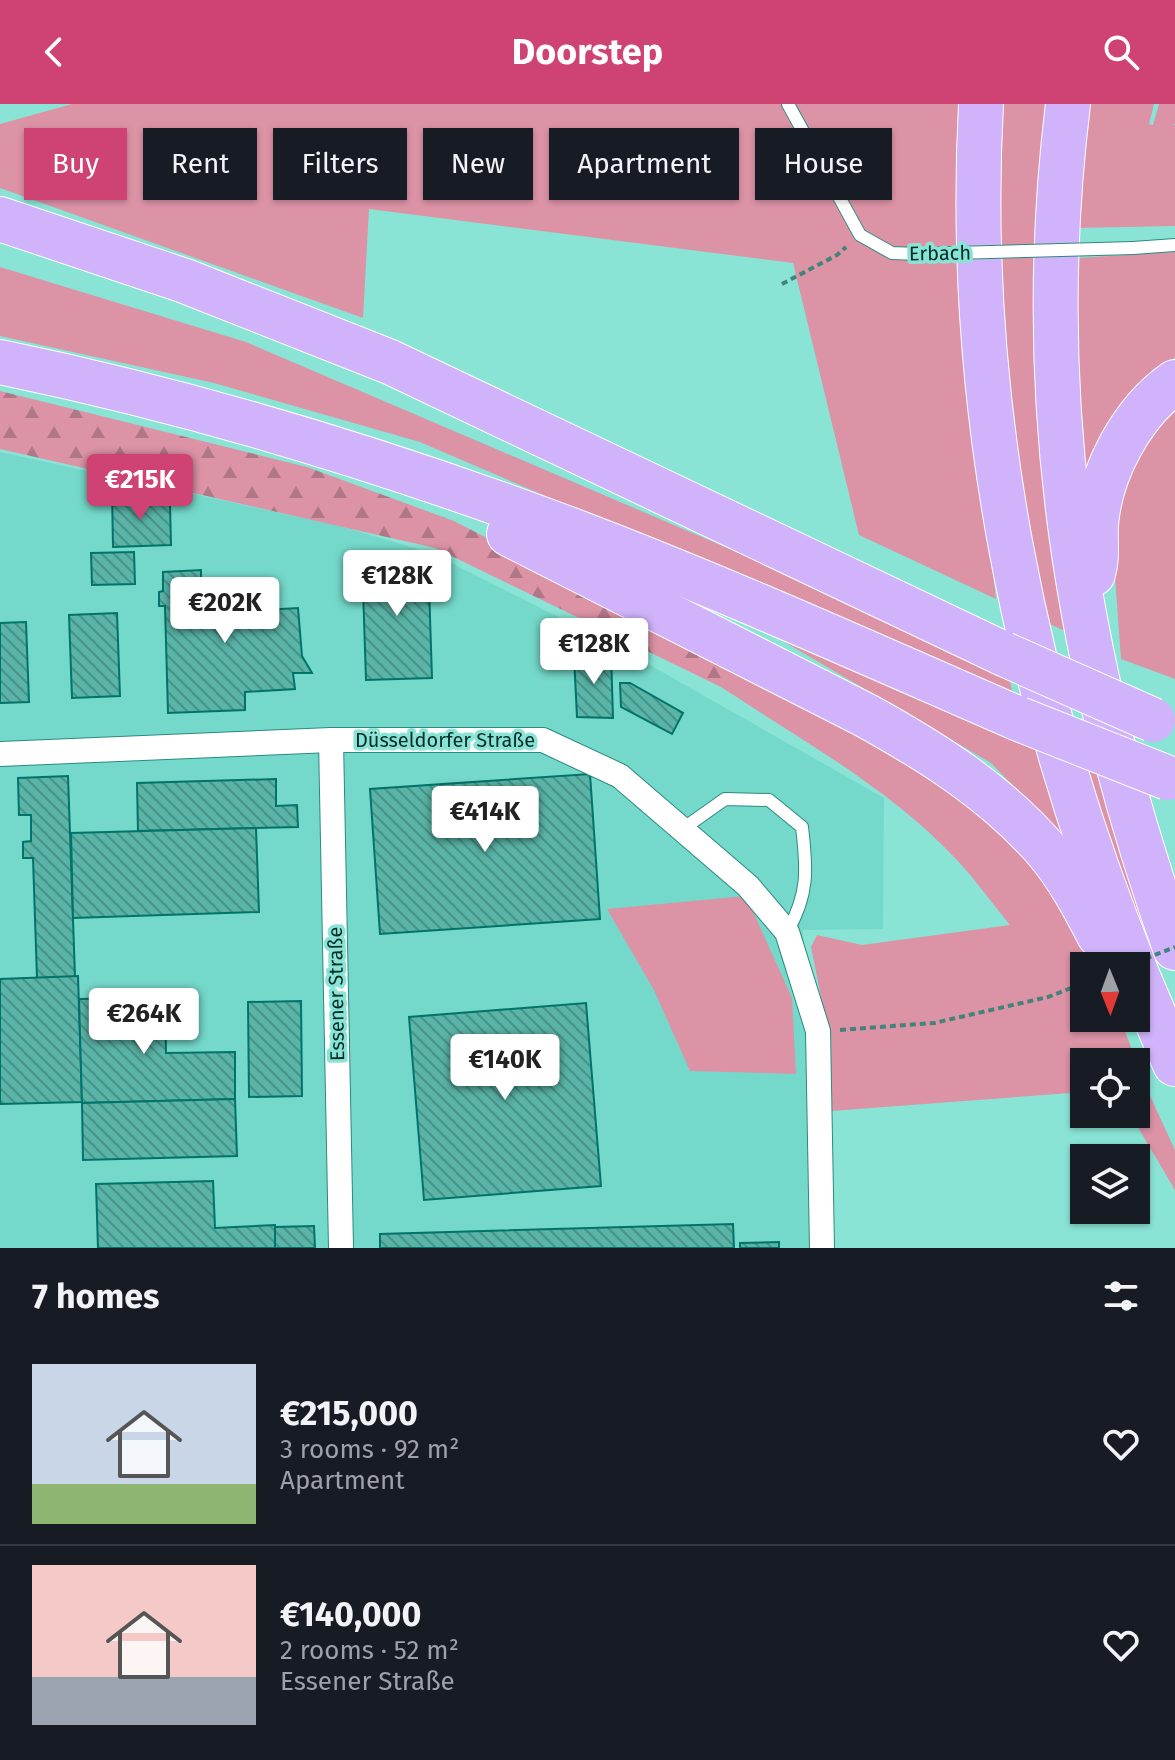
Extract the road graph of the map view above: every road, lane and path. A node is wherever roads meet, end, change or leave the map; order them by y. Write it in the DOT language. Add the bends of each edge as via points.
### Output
graph roads {
  1 [pos="788,104"];
  2 [pos="981,104"];
  3 [pos="1068,104"];
  4 [pos="0,219"];
  5 [pos="860,235"];
  6 [pos="1175,245"];
  7 [pos="782,284"];
  8 [pos="0,362"];
  9 [pos="1175,382"];
  10 [pos="444,484"];
  11 [pos="1082,610"];
  12 [pos="1164,724"];
  13 [pos="331,740"];
  14 [pos="0,754"];
  15 [pos="1171,780"];
  16 [pos="684,828"];
  17 [pos="787,932"];
  18 [pos="1175,947"];
  19 [pos="1112,952"];
  20 [pos="1125,952"];
  21 [pos="1150,964"];
  22 [pos="1070,988"];
  23 [pos="1150,1011"];
  24 [pos="818,1031"];
  25 [pos="1175,1064"];
  26 [pos="341,1248"];
  27 [pos="822,1248"];
  1 -- 5 [label="lane"];
  2 -- 20 [label="highway" via="982,320 1002,502 1049,712"];
  3 -- 11 [label="highway" via="1054,340 1062,471"];
  4 -- 12 [label="highway, bridge" via="185,281 390,362 1004,654"];
  5 -- 6 [label="lane, Erbach, bridge" via="892,253 918,254"];
  5 -- 7 [label="path" via="837,255"];
  8 -- 10 [label="highway" via="132,392"];
  9 -- 11 [label="highway" via="1157,394 1126,435 1106,479 1096,522 1096,566"];
  10 -- 15 [label="highway, bridge" via="661,566"];
  10 -- 19 [label="highway" via="485,523 865,715 970,779 1048,853"];
  11 -- 18 [label="highway" via="1125,792"];
  13 -- 14 [label="street, Düsseldorfer Straße"];
  13 -- 16 [label="street, Düsseldorfer Straße" via="543,740 620,776"];
  13 -- 26 [label="street, Essener Straße"];
  16 -- 17 [label="street, Düsseldorfer Straße" via="748,886"];
  16 -- 17 [label="lane" via="725,799 769,800 802,827 807,869 803,902"];
  17 -- 24 [label="street, Düsseldorfer Straße"];
  18 -- 21 [label="path, bridge"];
  22 -- 24 [label="path" via="934,1023"];
  23 -- 25 [label="highway"];
  24 -- 27 [label="street, Düsseldorfer Straße"];
}
